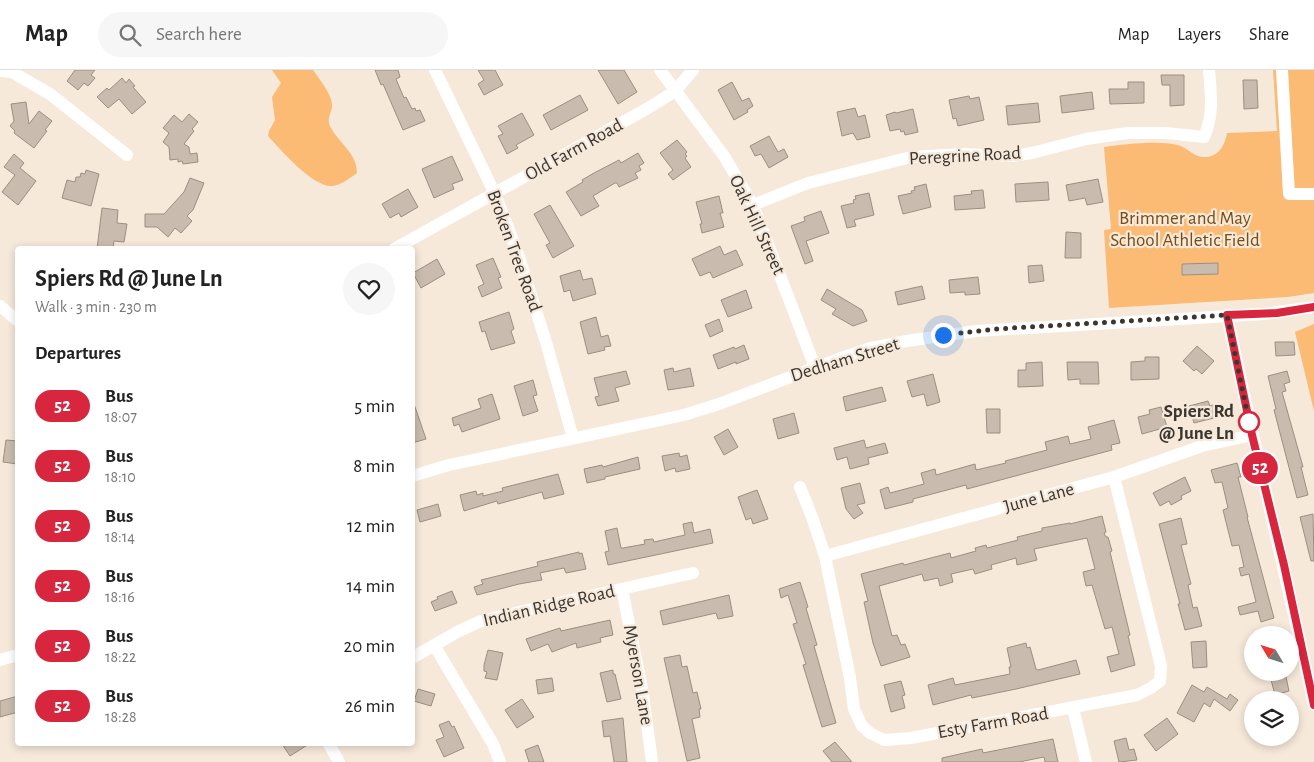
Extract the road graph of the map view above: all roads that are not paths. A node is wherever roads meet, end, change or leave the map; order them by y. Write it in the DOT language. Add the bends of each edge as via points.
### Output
graph roads {
  1 [pos="435,70"];
  2 [pos="660,70"];
  3 [pos="693,70"];
  4 [pos="1209,70"];
  5 [pos="1282,70"];
  6 [pos="0,71"];
  7 [pos="675,91"];
  8 [pos="127,155"];
  9 [pos="495,194"];
  10 [pos="1314,194"];
  11 [pos="753,205"];
  12 [pos="400,246"];
  13 [pos="0,306"];
  14 [pos="1314,307"];
  15 [pos="1227,315"];
  16 [pos="15,318"];
  17 [pos="815,367"];
  18 [pos="1252,435"];
  19 [pos="574,438"];
  20 [pos="415,475"];
  21 [pos="1114,477"];
  22 [pos="800,487"];
  23 [pos="825,556"];
  24 [pos="694,573"];
  25 [pos="622,589"];
  26 [pos="434,646"];
  27 [pos="15,656"];
  28 [pos="415,656"];
  29 [pos="0,660"];
  30 [pos="1314,705"];
  31 [pos="1073,708"];
  32 [pos="330,746"];
  33 [pos="339,762"];
  34 [pos="500,762"];
  35 [pos="652,762"];
  36 [pos="1086,762"];
  1 -- 9 [label="street, Broken Tree Road"];
  2 -- 7 [label="street, Oak Hill Street"];
  3 -- 7 [label="street, Old Farm Road"];
  4 -- 11 [label="street, Peregrine Road" via="1212,110 1204,137 1128,133 1013,156 911,157 808,183"];
  5 -- 10 [label="street" via="1288,194"];
  6 -- 8 [label="street" via="12,72 50,94"];
  7 -- 9 [label="street, Old Farm Road"];
  7 -- 11 [label="street, Oak Hill Street" via="724,156"];
  9 -- 12 [label="street, Old Farm Road"];
  9 -- 19 [label="street, Broken Tree Road" via="522,269"];
  11 -- 17 [label="street, Oak Hill Street"];
  13 -- 16 [label="street"];
  14 -- 15 [label="street, Dedham Street" via="1290,312"];
  15 -- 17 [label="street, Dedham Street" via="960,333 871,348"];
  15 -- 18 [label="street"];
  17 -- 19 [label="street, Dedham Street" via="702,410"];
  18 -- 21 [label="street, June Lane" via="1202,446"];
  18 -- 30 [label="street"];
  19 -- 20 [label="street, Dedham Street"];
  21 -- 23 [label="street, June Lane"];
  21 -- 31 [label="street, Esty Farm Road" via="1161,666 1160,681 1136,695"];
  22 -- 23 [label="street, Esty Farm Road"];
  23 -- 31 [label="street, Esty Farm Road" via="854,709 862,726 870,733 884,740 911,738"];
  24 -- 25 [label="street, Indian Ridge Road"];
  25 -- 26 [label="street, Indian Ridge Road" via="481,622"];
  25 -- 35 [label="street, Myerson Lane" via="643,694"];
  26 -- 28 [label="street, Indian Ridge Road"];
  26 -- 34 [label="street" via="493,744"];
  27 -- 29 [label="street"];
  31 -- 36 [label="street"];
  32 -- 33 [label="street"];
}
